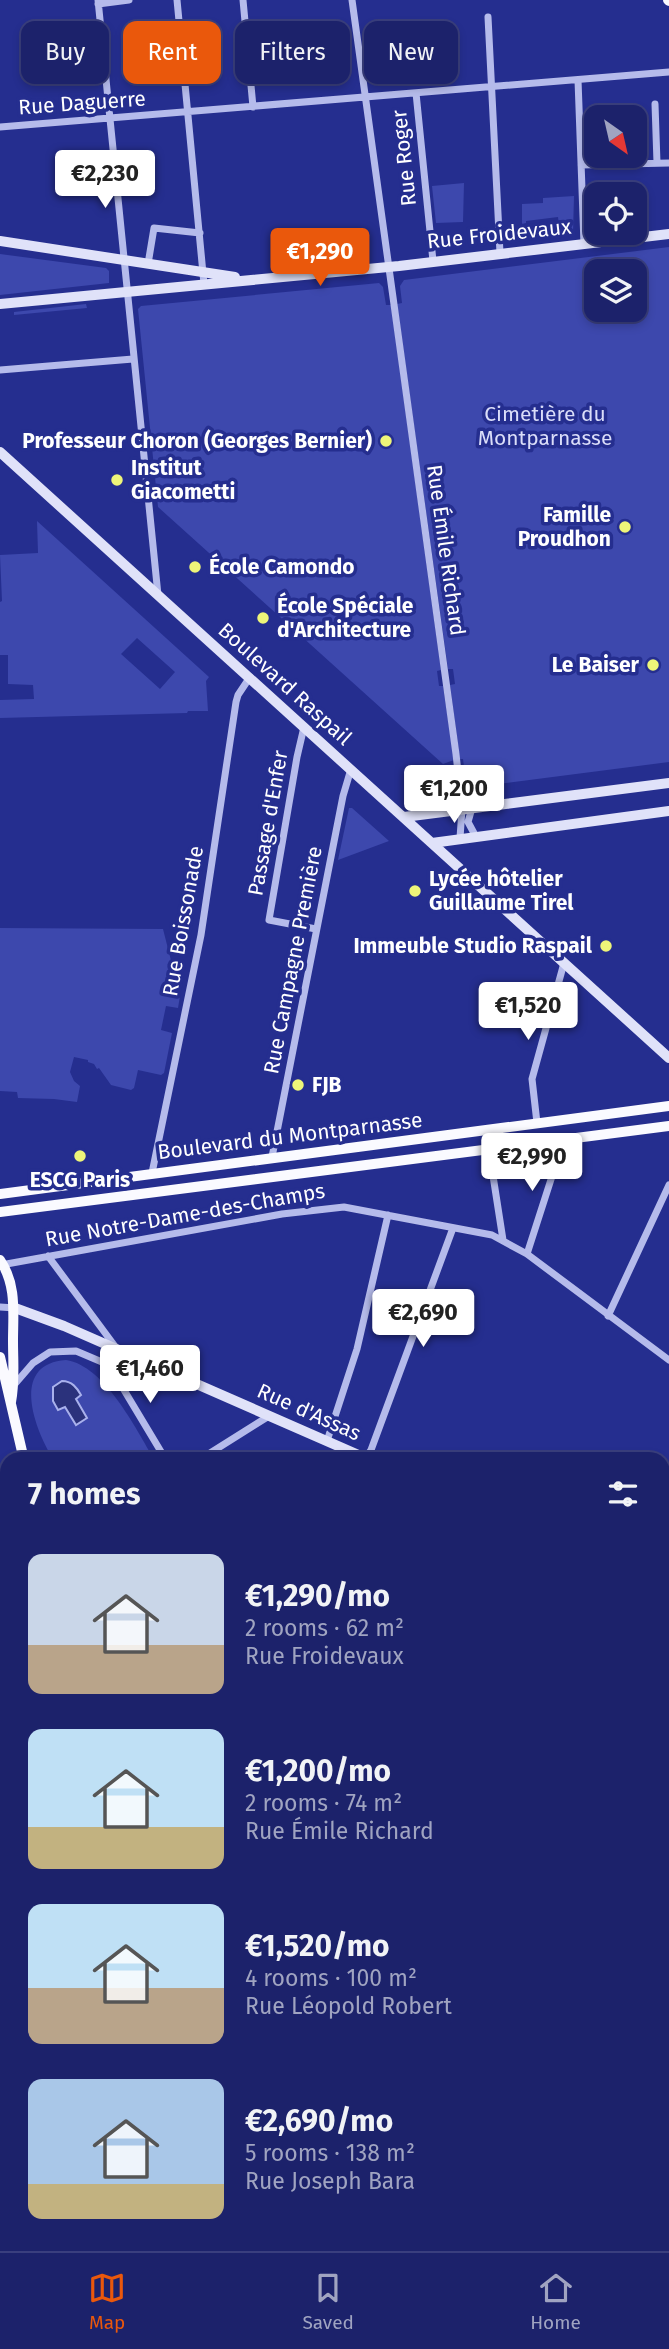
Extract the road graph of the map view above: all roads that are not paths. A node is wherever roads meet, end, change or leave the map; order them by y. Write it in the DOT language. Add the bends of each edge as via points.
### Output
graph roads {
  1 [pos="130,0"];
  2 [pos="177,0"];
  3 [pos="243,0"];
  4 [pos="352,0"];
  5 [pos="98,2"];
  6 [pos="488,17"];
  7 [pos="669,72"];
  8 [pos="578,80"];
  9 [pos="492,87"];
  10 [pos="416,93"];
  11 [pos="365,98"];
  12 [pos="655,104"];
  13 [pos="253,107"];
  14 [pos="188,112"];
  15 [pos="110,118"];
  16 [pos="0,127"];
  17 [pos="657,163"];
  18 [pos="669,163"];
  19 [pos="581,165"];
  20 [pos="200,233"];
  21 [pos="669,234"];
  22 [pos="647,237"];
  23 [pos="0,241"];
  24 [pos="584,244"];
  25 [pos="500,253"];
  26 [pos="123,260"];
  27 [pos="433,261"];
  28 [pos="148,264"];
  29 [pos="389,267"];
  30 [pos="203,272"];
  31 [pos="250,279"];
  32 [pos="204,284"];
  33 [pos="126,291"];
  34 [pos="0,304"];
  35 [pos="133,359"];
  36 [pos="0,370"];
  37 [pos="0,452"];
  38 [pos="158,595"];
  39 [pos="250,677"];
  40 [pos="304,727"];
  41 [pos="351,769"];
  42 [pos="669,783"];
  43 [pos="467,809"];
  44 [pos="669,811"];
  45 [pos="404,817"];
  46 [pos="475,835"];
  47 [pos="460,838"];
  48 [pos="432,843"];
  49 [pos="316,929"];
  50 [pos="564,963"];
  51 [pos="669,1058"];
  52 [pos="669,1106"];
  53 [pos="537,1123"];
  54 [pos="669,1126"];
  55 [pos="564,1139"];
  56 [pos="489,1150"];
  57 [pos="272,1157"];
  58 [pos="152,1173"];
  59 [pos="669,1185"];
  60 [pos="0,1194"];
  61 [pos="0,1212"];
  62 [pos="388,1215"];
  63 [pos="453,1228"];
  64 [pos="503,1240"];
  65 [pos="527,1254"];
  66 [pos="48,1256"];
  67 [pos="1,1263"];
  68 [pos="0,1307"];
  69 [pos="15,1308"];
  70 [pos="608,1316"];
  71 [pos="117,1349"];
  72 [pos="0,1357"];
  73 [pos="669,1360"];
  74 [pos="109,1365"];
  75 [pos="8,1394"];
  76 [pos="269,1416"];
  77 [pos="327,1441"];
  78 [pos="22,1452"];
  79 [pos="161,1452"];
  80 [pos="212,1452"];
  81 [pos="351,1452"];
  82 [pos="370,1452"];
  1 -- 5 [label="street"];
  2 -- 14 [label="street"];
  3 -- 13 [label="street"];
  4 -- 11 [label="street, Rue Émile Richard"];
  5 -- 15 [label="street"];
  6 -- 9 [label="street"];
  7 -- 8 [label="street, Rue Daguerre"];
  8 -- 9 [label="street, Rue Daguerre"];
  8 -- 19 [label="street"];
  9 -- 10 [label="street, Rue Daguerre"];
  9 -- 25 [label="street"];
  10 -- 11 [label="street, Rue Daguerre"];
  10 -- 27 [label="street, Rue Roger"];
  11 -- 13 [label="street, Rue Daguerre"];
  11 -- 29 [label="street, Rue Émile Richard"];
  12 -- 17 [label="street"];
  13 -- 14 [label="street, Rue Daguerre"];
  14 -- 15 [label="street, Rue Daguerre"];
  14 -- 20 [label="street"];
  15 -- 16 [label="street, Rue Daguerre"];
  15 -- 26 [label="street"];
  17 -- 18 [label="street"];
  17 -- 19 [label="street"];
  19 -- 24 [label="street"];
  20 -- 28 [label="street" via="154,228"];
  20 -- 30 [label="street"];
  21 -- 22 [label="main road, Rue Froidevaux"];
  23 -- 26 [label="main road, Rue Froidevaux"];
  24 -- 25 [label="main road, Rue Froidevaux"];
  25 -- 27 [label="main road, Rue Froidevaux"];
  26 -- 28 [label="main road, Rue Froidevaux"];
  26 -- 33 [label="street"];
  27 -- 29 [label="main road, Rue Froidevaux"];
  28 -- 30 [label="main road, Rue Froidevaux"];
  29 -- 31 [label="main road, Rue Froidevaux"];
  29 -- 43 [label="street, Rue Émile Richard"];
  30 -- 31 [label="main road, Rue Froidevaux"];
  30 -- 32 [label="street"];
  31 -- 32 [label="main road, Rue Froidevaux"];
  32 -- 33 [label="main road, Rue Froidevaux"];
  33 -- 34 [label="main road, Rue Froidevaux"];
  33 -- 35 [label="street"];
  35 -- 36 [label="street"];
  35 -- 38 [label="street"];
  37 -- 38 [label="main road, Boulevard Raspail"];
  38 -- 39 [label="main road, Boulevard Raspail"];
  39 -- 40 [label="main road, Boulevard Raspail"];
  39 -- 58 [label="street, Rue Boissonade" via="236,702 200,938"];
  40 -- 41 [label="main road, Boulevard Raspail"];
  40 -- 49 [label="street, Passage d'Enfer" via="269,920"];
  41 -- 45 [label="main road, Boulevard Raspail"];
  41 -- 49 [label="street, Rue Campagne Première"];
  42 -- 43 [label="main road"];
  43 -- 45 [label="main road"];
  43 -- 46 [label="street"];
  43 -- 47 [label="street, Rue Émile Richard"];
  44 -- 46 [label="main road"];
  45 -- 48 [label="main road, Boulevard Raspail"];
  46 -- 47 [label="main road"];
  47 -- 48 [label="main road"];
  48 -- 50 [label="main road, Boulevard Raspail"];
  49 -- 57 [label="street, Rue Campagne Première"];
  50 -- 51 [label="main road, Boulevard Raspail"];
  50 -- 53 [label="street" via="532,1079"];
  52 -- 53 [label="main road, Boulevard du Montparnasse"];
  53 -- 57 [label="main road, Boulevard du Montparnasse"];
  54 -- 55 [label="main road, Boulevard du Montparnasse"];
  55 -- 56 [label="main road, Boulevard du Montparnasse"];
  55 -- 65 [label="street"];
  56 -- 61 [label="main road, Boulevard du Montparnasse"];
  56 -- 64 [label="street"];
  57 -- 58 [label="main road, Boulevard du Montparnasse"];
  58 -- 60 [label="main road, Boulevard du Montparnasse"];
  59 -- 70 [label="street"];
  62 -- 63 [label="street, Rue Notre-Dame-des-Champs"];
  62 -- 66 [label="street, Rue Notre-Dame-des-Champs" via="344,1207 319,1210"];
  62 -- 77 [label="street" via="357,1349"];
  63 -- 64 [label="street, Rue Notre-Dame-des-Champs"];
  63 -- 82 [label="street"];
  64 -- 65 [label="street, Rue Notre-Dame-des-Champs"];
  65 -- 70 [label="street, Rue Notre-Dame-des-Champs"];
  66 -- 67 [label="street, Rue Notre-Dame-des-Champs"];
  66 -- 71 [label="street"];
  67 -- 69 [label="main road"];
  68 -- 69 [label="street, Rue d'Assas"];
  69 -- 71 [label="main road, Rue d'Assas"];
  69 -- 75 [label="main road"];
  70 -- 73 [label="street, Rue Notre-Dame-des-Champs"];
  71 -- 74 [label="street"];
  71 -- 76 [label="main road, Rue d'Assas"];
  72 -- 75 [label="main road"];
  74 -- 75 [label="street" via="76,1351 54,1351 36,1359"];
  74 -- 79 [label="street"];
  75 -- 78 [label="main road"];
  76 -- 77 [label="main road, Rue d'Assas"];
  76 -- 80 [label="street"];
  77 -- 81 [label="main road, Rue d'Assas"];
}
